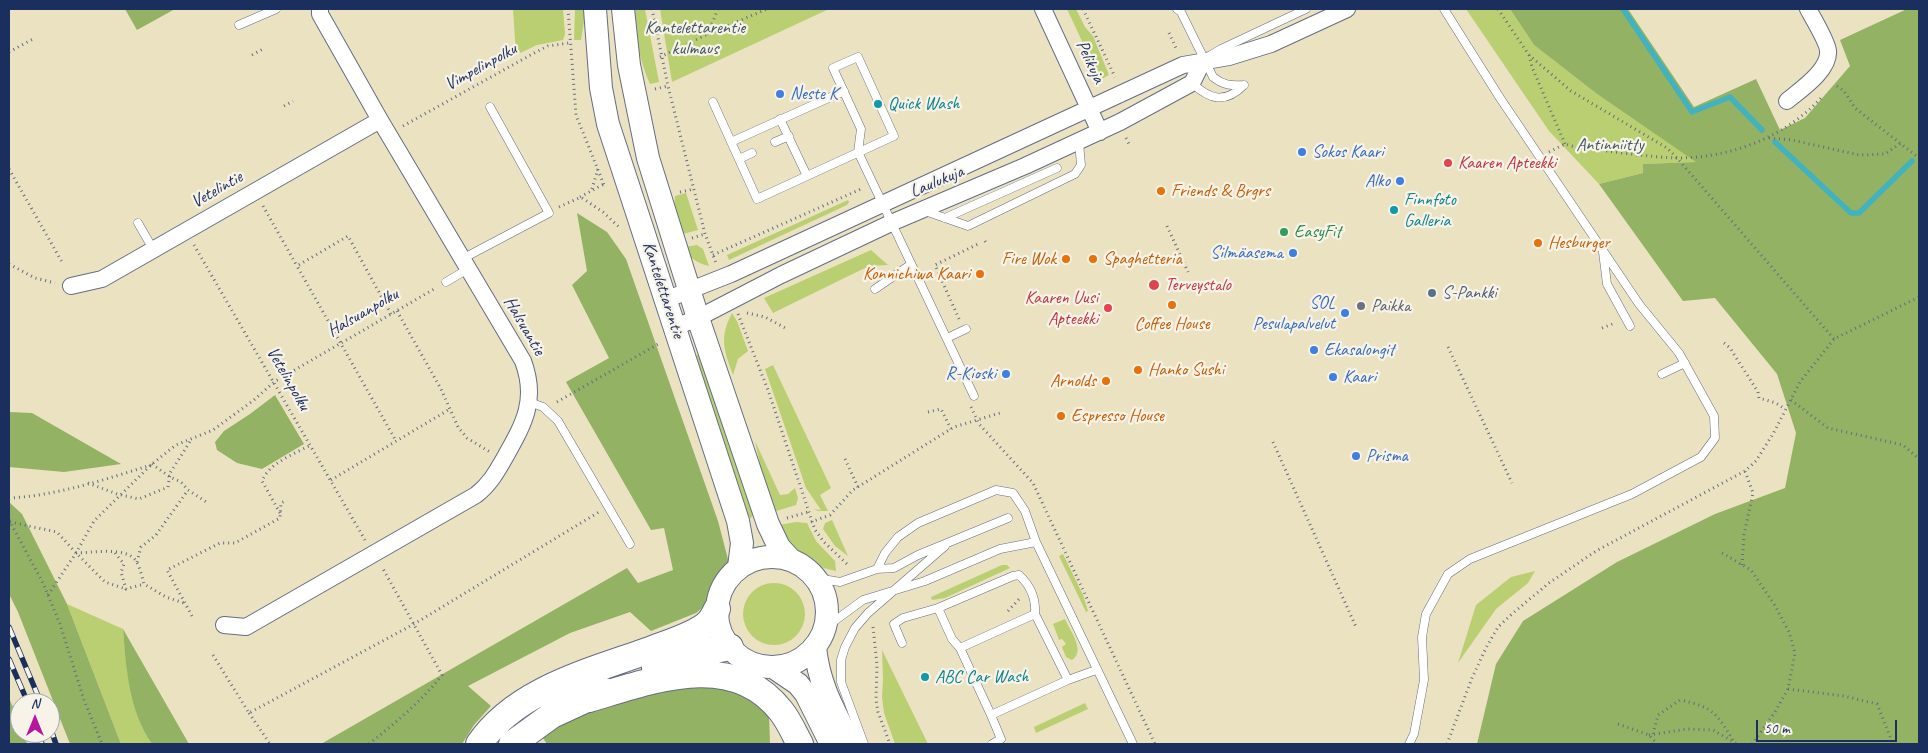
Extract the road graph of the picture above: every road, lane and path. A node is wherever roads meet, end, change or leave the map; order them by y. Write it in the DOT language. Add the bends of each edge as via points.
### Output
graph roads {
  1 [pos="276,9"];
  2 [pos="320,9"];
  3 [pos="595,9"];
  4 [pos="623,9"];
  5 [pos="652,9"];
  6 [pos="718,9"];
  7 [pos="766,9"];
  8 [pos="1044,9"];
  9 [pos="1083,9"];
  10 [pos="1177,9"];
  11 [pos="1306,9"];
  12 [pos="1347,9"];
  13 [pos="1444,9"];
  14 [pos="1498,9"];
  15 [pos="1808,9"];
  16 [pos="239,25"];
  17 [pos="1170,33"];
  18 [pos="708,34"];
  19 [pos="33,39"];
  20 [pos="569,43"];
  21 [pos="263,48"];
  22 [pos="1176,48"];
  23 [pos="9,52"];
  24 [pos="1529,55"];
  25 [pos="252,56"];
  26 [pos="660,57"];
  27 [pos="1203,60"];
  28 [pos="1115,77"];
  29 [pos="1192,83"];
  30 [pos="668,86"];
  31 [pos="1831,87"];
  32 [pos="655,89"];
  33 [pos="844,90"];
  34 [pos="1825,93"];
  35 [pos="294,101"];
  36 [pos="1786,101"];
  37 [pos="713,102"];
  38 [pos="284,106"];
  39 [pos="490,107"];
  40 [pos="1089,109"];
  41 [pos="780,119"];
  42 [pos="380,120"];
  43 [pos="409,123"];
  44 [pos="1100,132"];
  45 [pos="788,136"];
  46 [pos="1767,137"];
  47 [pos="731,142"];
  48 [pos="775,142"];
  49 [pos="1079,142"];
  50 [pos="1900,143"];
  51 [pos="1565,144"];
  52 [pos="1556,149"];
  53 [pos="858,152"];
  54 [pos="752,153"];
  55 [pos="1677,158"];
  56 [pos="1919,158"];
  57 [pos="739,159"];
  58 [pos="9,168"];
  59 [pos="1057,168"];
  60 [pos="598,169"];
  61 [pos="807,176"];
  62 [pos="604,184"];
  63 [pos="592,189"];
  64 [pos="694,189"];
  65 [pos="679,192"];
  66 [pos="579,198"];
  67 [pos="882,204"];
  68 [pos="263,206"];
  69 [pos="923,210"];
  70 [pos="549,213"];
  71 [pos="945,218"];
  72 [pos="138,223"];
  73 [pos="891,224"];
  74 [pos="1167,226"];
  75 [pos="185,231"];
  76 [pos="624,232"];
  77 [pos="978,244"];
  78 [pos="153,249"];
  79 [pos="1603,250"];
  80 [pos="713,255"];
  81 [pos="62,262"];
  82 [pos="9,264"];
  83 [pos="465,264"];
  84 [pos="910,265"];
  85 [pos="297,266"];
  86 [pos="1188,272"];
  87 [pos="446,282"];
  88 [pos="71,286"];
  89 [pos="875,289"];
  90 [pos="689,290"];
  91 [pos="1919,297"];
  92 [pos="666,300"];
  93 [pos="397,311"];
  94 [pos="391,314"];
  95 [pos="698,318"];
  96 [pos="1621,320"];
  97 [pos="1630,326"];
  98 [pos="1602,328"];
  99 [pos="786,329"];
  100 [pos="964,330"];
  101 [pos="669,334"];
  102 [pos="947,338"];
  103 [pos="1834,339"];
  104 [pos="1724,343"];
  105 [pos="340,344"];
  106 [pos="1448,347"];
  107 [pos="1685,363"];
  108 [pos="1662,374"];
  109 [pos="274,382"];
  110 [pos="974,396"];
  111 [pos="1791,400"];
  112 [pos="536,405"];
  113 [pos="970,405"];
  114 [pos="450,409"];
  115 [pos="1785,410"];
  116 [pos="928,412"];
  117 [pos="1000,413"];
  118 [pos="977,420"];
  119 [pos="951,429"];
  120 [pos="191,439"];
  121 [pos="396,441"];
  122 [pos="1273,442"];
  123 [pos="311,445"];
  124 [pos="505,457"];
  125 [pos="845,459"];
  126 [pos="1919,459"];
  127 [pos="152,464"];
  128 [pos="1745,471"];
  129 [pos="170,477"];
  130 [pos="331,480"];
  131 [pos="87,483"];
  132 [pos="1512,483"];
  133 [pos="858,487"];
  134 [pos="188,490"];
  135 [pos="121,495"];
  136 [pos="9,498"];
  137 [pos="287,500"];
  138 [pos="208,503"];
  139 [pos="608,507"];
  140 [pos="281,514"];
  141 [pos="1008,518"];
  142 [pos="9,521"];
  143 [pos="812,522"];
  144 [pos="366,542"];
  145 [pos="1036,542"];
  146 [pos="630,544"];
  147 [pos="945,546"];
  148 [pos="115,552"];
  149 [pos="1722,553"];
  150 [pos="76,554"];
  151 [pos="790,559"];
  152 [pos="137,562"];
  153 [pos="380,563"];
  154 [pos="1742,565"];
  155 [pos="848,566"];
  156 [pos="739,567"];
  157 [pos="877,569"];
  158 [pos="816,578"];
  159 [pos="144,584"];
  160 [pos="126,589"];
  161 [pos="894,589"];
  162 [pos="1030,591"];
  163 [pos="48,595"];
  164 [pos="185,603"];
  165 [pos="938,608"];
  166 [pos="717,609"];
  167 [pos="1035,614"];
  168 [pos="1000,615"];
  169 [pos="192,616"];
  170 [pos="414,624"];
  171 [pos="872,624"];
  172 [pos="224,626"];
  173 [pos="1356,627"];
  174 [pos="820,638"];
  175 [pos="902,643"];
  176 [pos="730,647"];
  177 [pos="960,648"];
  178 [pos="213,655"];
  179 [pos="773,666"];
  180 [pos="1096,670"];
  181 [pos="1068,680"];
  182 [pos="1788,689"];
  183 [pos="588,699"];
  184 [pos="249,713"];
  185 [pos="991,715"];
  186 [pos="1618,724"];
  187 [pos="1653,734"];
  188 [pos="1648,735"];
  189 [pos="1736,743"];
  190 [pos="102,744"];
  191 [pos="270,744"];
  192 [pos="369,744"];
  193 [pos="479,744"];
  194 [pos="512,744"];
  195 [pos="800,744"];
  196 [pos="831,744"];
  197 [pos="851,744"];
  198 [pos="864,744"];
  199 [pos="890,744"];
  200 [pos="992,744"];
  201 [pos="1133,744"];
  202 [pos="1155,744"];
  203 [pos="1409,744"];
  204 [pos="1447,744"];
  205 [pos="1657,744"];
  206 [pos="1752,744"];
  207 [pos="1893,744"];
  1 -- 16 [label="lane"];
  2 -- 42 [label="street, Halsuantie"];
  3 -- 92 [label="main road, Kantelettarentie" via="601,88 608,124"];
  4 -- 90 [label="main road, Kantelettarentie" via="629,65 647,155"];
  5 -- 26 [label="path"];
  6 -- 18 [label="path"];
  7 -- 18 [label="path"];
  8 -- 40 [label="street, Pelikuja"];
  9 -- 28 [label="path"];
  10 -- 27 [label="lane"];
  11 -- 27 [label="lane" via="1221,48"];
  12 -- 27 [label="street, Laulukuja" via="1271,44 1230,57"];
  13 -- 79 [label="lane"];
  14 -- 24 [label="path"];
  15 -- 36 [label="street" via="1828,50 1828,60 1823,69"];
  17 -- 22 [label="path"];
  18 -- 26 [label="path"];
  19 -- 23 [label="path"];
  20 -- 43 [label="path, Vimpelinpolku" via="542,49"];
  21 -- 25 [label="path"];
  24 -- 51 [label="path"];
  24 -- 55 [label="path" via="1571,91 1667,148"];
  26 -- 30 [label="path"];
  27 -- 29 [label="street"];
  27 -- 29 [label="lane" via="1213,77 1221,83 1244,86 1234,95 1219,98 1202,92"];
  27 -- 40 [label="street, Laulukuja" via="1183,65"];
  29 -- 44 [label="street, Laulukuja"];
  30 -- 32 [label="path"];
  30 -- 64 [label="path"];
  31 -- 50 [label="path" via="1844,90 1855,108"];
  33 -- 41 [label="lane"];
  33 -- 53 [label="lane" via="861,129"];
  33 -- 53 [label="lane" via="833,68 858,57 894,136"];
  34 -- 46 [label="path" via="1813,107"];
  35 -- 38 [label="path"];
  37 -- 47 [label="lane"];
  39 -- 70 [label="lane"];
  40 -- 44 [label="street, Pelikuja"];
  40 -- 67 [label="street, Laulukuja"];
  41 -- 45 [label="lane"];
  41 -- 47 [label="lane"];
  42 -- 75 [label="street, Vetelintie"];
  42 -- 83 [label="street, Halsuantie"];
  44 -- 49 [label="street, Laulukuja"];
  45 -- 48 [label="lane"];
  45 -- 61 [label="lane"];
  46 -- 50 [label="path" via="1859,155 1885,154"];
  46 -- 55 [label="path" via="1731,152"];
  47 -- 57 [label="lane"];
  49 -- 69 [label="street, Laulukuja"];
  49 -- 71 [label="lane" via="1081,165 1075,174 968,226"];
  50 -- 56 [label="path"];
  51 -- 52 [label="path"];
  51 -- 55 [label="path"];
  53 -- 61 [label="lane"];
  53 -- 67 [label="lane"];
  54 -- 57 [label="lane"];
  55 -- 103 [label="path"];
  57 -- 61 [label="lane" via="758,198"];
  58 -- 81 [label="path"];
  59 -- 71 [label="lane"];
  60 -- 63 [label="path"];
  62 -- 63 [label="path"];
  63 -- 66 [label="path"];
  64 -- 65 [label="path"];
  64 -- 80 [label="path"];
  66 -- 70 [label="path"];
  66 -- 76 [label="path" via="591,203"];
  67 -- 73 [label="lane"];
  67 -- 90 [label="street, Laulukuja"];
  68 -- 85 [label="path"];
  69 -- 71 [label="lane"];
  69 -- 73 [label="street, Laulukuja"];
  70 -- 83 [label="lane"];
  72 -- 78 [label="lane"];
  73 -- 84 [label="lane"];
  73 -- 95 [label="street, Laulukuja"];
  74 -- 86 [label="path"];
  75 -- 78 [label="street, Vetelintie"];
  75 -- 109 [label="path, Vetelinpolku"];
  77 -- 100 [label="path" via="935,265"];
  78 -- 88 [label="street, Vetelintie" via="102,279"];
  79 -- 97 [label="lane" via="1607,284"];
  79 -- 107 [label="lane" via="1639,304"];
  82 -- 88 [label="path" via="35,278"];
  83 -- 87 [label="lane"];
  83 -- 112 [label="street, Halsuantie" via="523,361"];
  84 -- 89 [label="lane"];
  84 -- 102 [label="lane"];
  85 -- 94 [label="path" via="348,236"];
  85 -- 105 [label="path"];
  87 -- 93 [label="path, Halsuanpolku"];
  90 -- 92 [label="street, Laulukuja"];
  90 -- 95 [label="main road, Kantelettarentie"];
  91 -- 103 [label="path"];
  92 -- 101 [label="main road, Kantelettarentie"];
  93 -- 94 [label="path, Halsuanpolku"];
  93 -- 114 [label="path"];
  94 -- 105 [label="path, Halsuanpolku"];
  95 -- 101 [label="street, Laulukuja"];
  95 -- 151 [label="main road, Kantelettarentie" via="768,524"];
  96 -- 98 [label="path"];
  99 -- 143 [label="path" via="765,317 737,310 768,390"];
  100 -- 102 [label="lane"];
  101 -- 112 [label="path" via="553,404"];
  101 -- 156 [label="main road, Kantelettarentie" via="741,533"];
  102 -- 110 [label="lane"];
  103 -- 111 [label="path" via="1800,382"];
  104 -- 115 [label="path" via="1759,398"];
  105 -- 109 [label="path, Halsuanpolku"];
  105 -- 121 [label="path"];
  106 -- 132 [label="path"];
  107 -- 108 [label="lane"];
  107 -- 203 [label="lane" via="1714,416 1715,438 1701,458 1632,494 1470,558 1448,574 1426,614 1422,637 1424,680 1414,734"];
  109 -- 120 [label="path, Halsuanpolku" via="213,430"];
  109 -- 123 [label="path, Vetelinpolku"];
  111 -- 115 [label="path"];
  111 -- 126 [label="path" via="1828,428 1903,444"];
  112 -- 124 [label="street, Halsuantie"];
  112 -- 139 [label="lane" via="558,421"];
  113 -- 118 [label="path"];
  114 -- 121 [label="path"];
  114 -- 124 [label="path" via="467,438"];
  115 -- 128 [label="path" via="1756,461"];
  116 -- 119 [label="path" via="941,410"];
  117 -- 118 [label="path"];
  118 -- 119 [label="path"];
  118 -- 202 [label="path" via="1033,483"];
  119 -- 133 [label="path"];
  120 -- 127 [label="path, Halsuanpolku"];
  120 -- 129 [label="path"];
  121 -- 130 [label="path"];
  122 -- 173 [label="path"];
  123 -- 130 [label="path, Vetelinpolku"];
  123 -- 140 [label="path" via="265,473 262,481"];
  124 -- 172 [label="street, Halsuantie" via="487,487 476,495 246,627"];
  125 -- 133 [label="path"];
  127 -- 129 [label="path"];
  127 -- 131 [label="path"];
  127 -- 135 [label="path"];
  128 -- 154 [label="path" via="1753,493"];
  128 -- 204 [label="path" via="1596,551 1513,613 1498,627 1486,648"];
  129 -- 134 [label="path"];
  129 -- 135 [label="path" via="168,487 139,499"];
  130 -- 144 [label="path, Vetelinpolku"];
  131 -- 135 [label="path"];
  131 -- 136 [label="path" via="26,498"];
  133 -- 143 [label="path" via="830,515"];
  134 -- 138 [label="path"];
  134 -- 152 [label="path" via="156,535 141,548"];
  135 -- 150 [label="path" via="94,521"];
  137 -- 140 [label="path" via="281,503"];
  139 -- 146 [label="lane"];
  139 -- 170 [label="path"];
  140 -- 164 [label="path" via="280,518 235,543 220,543 167,570"];
  141 -- 147 [label="lane"];
  142 -- 150 [label="path" via="57,532"];
  142 -- 163 [label="path"];
  143 -- 155 [label="path" via="824,542"];
  145 -- 157 [label="lane" via="1025,511 1013,492 996,490 918,523 898,537"];
  145 -- 161 [label="lane" via="1000,549 925,581"];
  145 -- 180 [label="lane"];
  147 -- 157 [label="lane" via="894,568"];
  147 -- 161 [label="lane"];
  148 -- 150 [label="path"];
  148 -- 152 [label="path" via="131,556"];
  148 -- 160 [label="path" via="124,564 121,572"];
  149 -- 154 [label="path"];
  150 -- 160 [label="path" via="105,582"];
  150 -- 163 [label="path"];
  151 -- 156 [label="main road" via="764,557"];
  151 -- 158 [label="main road"];
  152 -- 159 [label="path"];
  153 -- 170 [label="path"];
  154 -- 182 [label="path" via="1751,570 1789,632 1795,653"];
  156 -- 166 [label="main road" via="723,586"];
  157 -- 158 [label="lane" via="840,582"];
  158 -- 174 [label="main road" via="827,602 828,615"];
  159 -- 160 [label="path"];
  159 -- 164 [label="path" via="166,597"];
  161 -- 174 [label="lane" via="864,600"];
  161 -- 198 [label="lane" via="868,612 856,628 841,660 840,682"];
  162 -- 165 [label="lane" via="1019,575 1013,576"];
  162 -- 167 [label="lane" via="1036,604"];
  162 -- 168 [label="path"];
  163 -- 190 [label="path"];
  164 -- 169 [label="path"];
  165 -- 175 [label="lane" via="894,624"];
  165 -- 177 [label="lane" via="952,639"];
  166 -- 176 [label="main road" via="720,629"];
  166 -- 193 [label="highway" via="709,623 686,636 584,673 530,698 502,719"];
  167 -- 177 [label="lane"];
  167 -- 181 [label="lane"];
  170 -- 184 [label="path"];
  170 -- 192 [label="path" via="442,675 411,709"];
  171 -- 199 [label="path" via="877,665 876,700"];
  174 -- 179 [label="main road" via="796,662"];
  174 -- 197 [label="main road" via="816,666 822,687"];
  176 -- 179 [label="main road" via="750,662"];
  176 -- 183 [label="highway" via="695,654 638,673"];
  177 -- 185 [label="lane"];
  178 -- 184 [label="path"];
  179 -- 196 [label="main road" via="806,694"];
  180 -- 181 [label="lane"];
  180 -- 201 [label="lane"];
  181 -- 185 [label="lane"];
  182 -- 206 [label="path"];
  182 -- 207 [label="path" via="1878,704"];
  183 -- 194 [label="highway" via="552,715"];
  183 -- 195 [label="highway" via="680,675 726,676 751,685 766,695 782,711"];
  184 -- 191 [label="path"];
  185 -- 200 [label="lane" via="1002,739"];
  186 -- 188 [label="path"];
  187 -- 188 [label="path"];
  187 -- 189 [label="path" via="1687,729 1713,730"];
  187 -- 189 [label="path" via="1658,715 1680,700 1699,704 1718,715"];
  188 -- 205 [label="path"];
}
